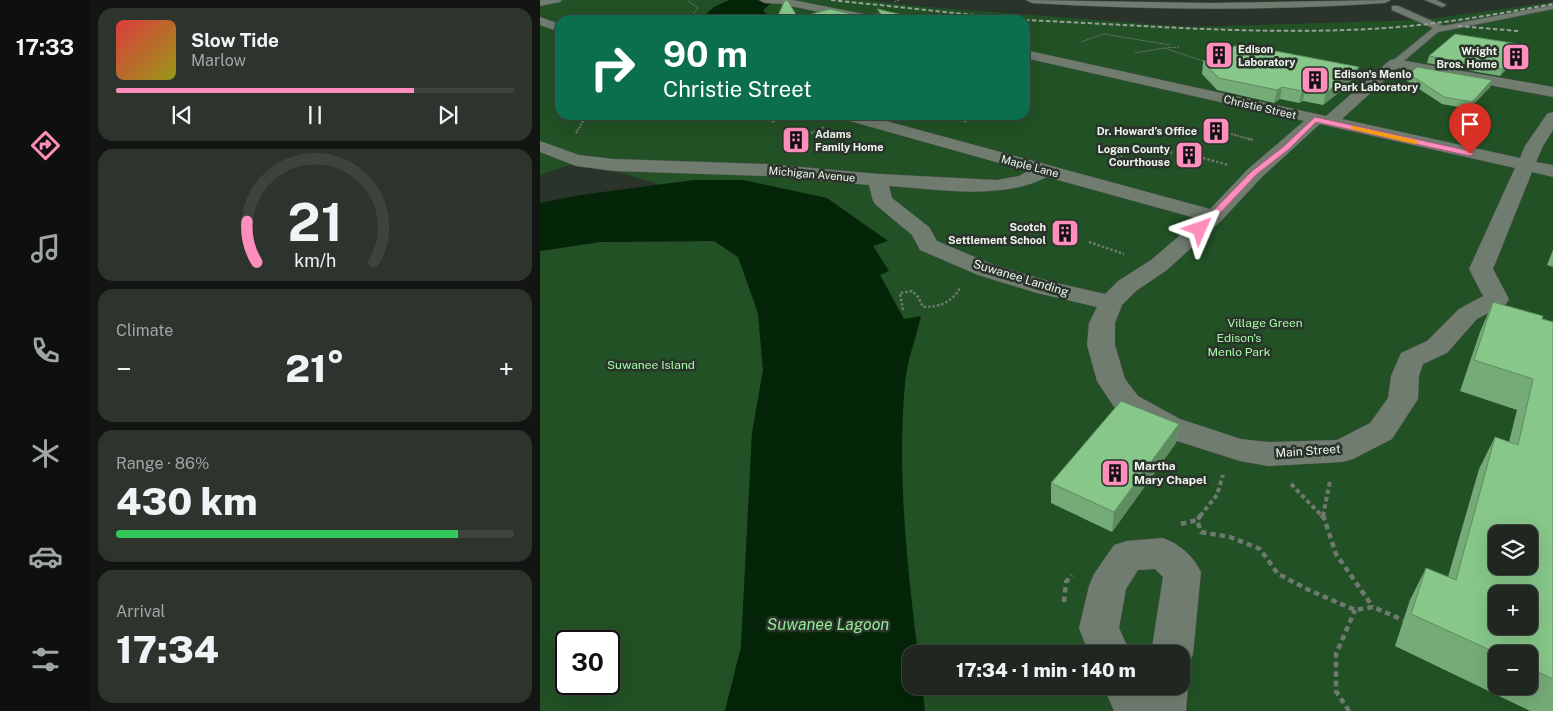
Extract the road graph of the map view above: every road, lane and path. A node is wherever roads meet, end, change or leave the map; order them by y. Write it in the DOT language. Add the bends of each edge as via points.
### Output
graph roads {
  1 [pos="556,0"];
  2 [pos="765,0"];
  3 [pos="900,0"];
  4 [pos="1032,0"];
  5 [pos="1385,0"];
  6 [pos="1429,0"];
  7 [pos="688,1"];
  8 [pos="781,1"];
  9 [pos="894,2"];
  10 [pos="540,3"];
  11 [pos="1203,3"];
  12 [pos="1442,5"];
  13 [pos="1553,7"];
  14 [pos="1395,8"];
  15 [pos="692,15"];
  16 [pos="845,15"];
  17 [pos="540,21"];
  18 [pos="555,26"];
  19 [pos="1442,28"];
  20 [pos="1173,46"];
  21 [pos="1180,47"];
  22 [pos="1164,48"];
  23 [pos="1131,54"];
  24 [pos="1030,55"];
  25 [pos="1044,59"];
  26 [pos="1211,64"];
  27 [pos="1395,64"];
  28 [pos="1553,92"];
  29 [pos="1553,117"];
  30 [pos="777,120"];
  31 [pos="863,120"];
  32 [pos="1322,121"];
  33 [pos="772,122"];
  34 [pos="540,146"];
  35 [pos="1173,153"];
  36 [pos="1121,164"];
  37 [pos="1525,165"];
  38 [pos="1045,170"];
  39 [pos="1553,171"];
  40 [pos="879,180"];
  41 [pos="1214,216"];
  42 [pos="1089,242"];
  43 [pos="928,245"];
  44 [pos="1129,256"];
  45 [pos="1110,303"];
  46 [pos="904,310"];
  47 [pos="1240,450"];
  48 [pos="1342,451"];
  49 [pos="1268,454"];
  50 [pos="1323,517"];
  51 [pos="1373,607"];
  52 [pos="1355,610"];
  53 [pos="1403,620"];
  54 [pos="1106,645"];
  55 [pos="1173,645"];
  56 [pos="1128,695"];
  57 [pos="1166,695"];
  58 [pos="1136,711"];
  59 [pos="1164,711"];
  60 [pos="1349,711"];
  1 -- 10 [label="street"];
  2 -- 8 [label="street"];
  3 -- 9 [label="path"];
  4 -- 11 [label="street" via="1132,5"];
  5 -- 11 [label="street" via="1309,4"];
  6 -- 12 [label="lane"];
  7 -- 15 [label="path" via="698,8"];
  8 -- 16 [label="street"];
  13 -- 19 [label="lane"];
  14 -- 19 [label="lane"];
  17 -- 18 [label="street"];
  19 -- 27 [label="lane" via="1428,33"];
  20 -- 21 [label="path"];
  20 -- 22 [label="path"];
  20 -- 25 [label="path" via="1099,34"];
  22 -- 23 [label="path"];
  22 -- 26 [label="path"];
  24 -- 25 [label="street, Christie Street"];
  25 -- 32 [label="street, Christie Street"];
  27 -- 28 [label="street"];
  27 -- 32 [label="street, Main Street"];
  29 -- 37 [label="street, Main Street"];
  30 -- 33 [label="path"];
  31 -- 38 [label="street, Maple Lane"];
  32 -- 37 [label="street, Christie Street"];
  32 -- 41 [label="street, Main Street" via="1255,173"];
  34 -- 40 [label="street, Michigan Avenue" via="576,160 614,165 767,170"];
  35 -- 36 [label="path" via="1160,150 1154,154 1133,148 1112,161"];
  37 -- 39 [label="street, Christie Street"];
  37 -- 48 [label="street, Main Street" via="1481,269 1497,299 1468,314 1437,347 1411,359 1402,399 1381,431"];
  38 -- 40 [label="street, Michigan Avenue" via="1024,181 997,186"];
  38 -- 41 [label="street, Maple Lane"];
  40 -- 43 [label="street, Suwanee Landing" via="883,201 921,232"];
  41 -- 45 [label="street, Main Street"];
  42 -- 44 [label="path"];
  43 -- 45 [label="street, Suwanee Landing" via="986,270"];
  43 -- 46 [label="path" via="961,285 956,296 941,307 923,307 912,291 900,293"];
  45 -- 47 [label="street, Main Street" via="1102,323 1102,345 1111,381 1127,403 1169,427"];
  47 -- 49 [label="street, Main Street"];
  47 -- 52 [label="path" via="1222,476 1217,495 1197,520 1201,532 1230,537 1260,549 1278,574"];
  48 -- 49 [label="street, Main Street"];
  48 -- 50 [label="path" via="1330,481"];
  49 -- 50 [label="path"];
  50 -- 51 [label="path" via="1336,554"];
  51 -- 52 [label="path"];
  51 -- 53 [label="path"];
  52 -- 60 [label="path" via="1336,654 1336,691"];
  54 -- 55 [label="street" via="1099,628 1108,586 1127,556 1163,553 1182,572"];
  56 -- 58 [label="street"];
  57 -- 59 [label="street"];
}
